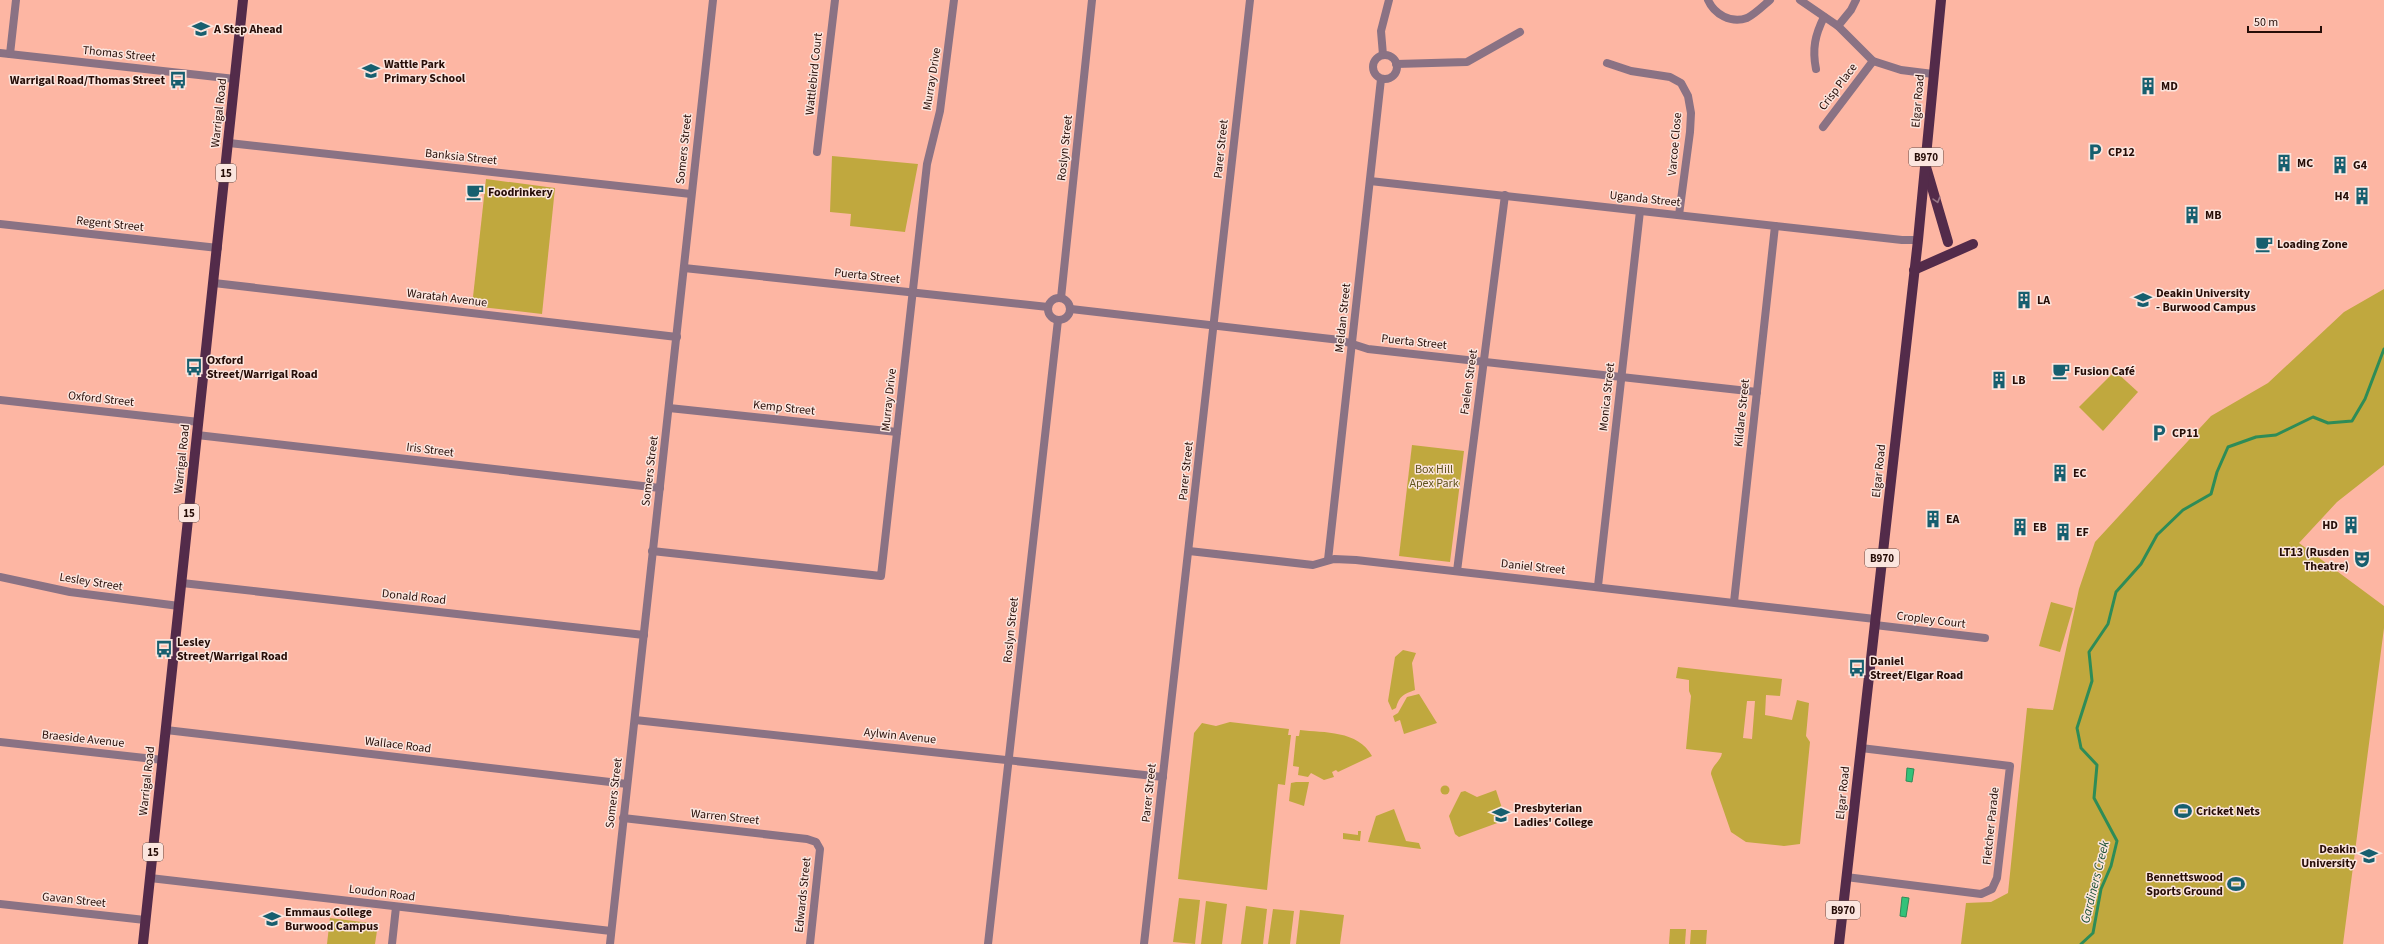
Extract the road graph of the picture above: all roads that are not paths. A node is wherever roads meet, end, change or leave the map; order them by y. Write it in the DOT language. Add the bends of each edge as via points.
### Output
graph roads {
  1 [pos="16,0"];
  2 [pos="243,0"];
  3 [pos="713,0"];
  4 [pos="835,0"];
  5 [pos="954,0"];
  6 [pos="1092,0"];
  7 [pos="1250,0"];
  8 [pos="1389,0"];
  9 [pos="1708,0"];
  10 [pos="1770,0"];
  11 [pos="1800,0"];
  12 [pos="1856,0"];
  13 [pos="1941,0"];
  14 [pos="1824,17"];
  15 [pos="1838,26"];
  16 [pos="1520,32"];
  17 [pos="0,53"];
  18 [pos="10,54"];
  19 [pos="1384,55"];
  20 [pos="1873,61"];
  21 [pos="1607,63"];
  22 [pos="1396,64"];
  23 [pos="1816,69"];
  24 [pos="1933,74"];
  25 [pos="235,79"];
  26 [pos="1381,79"];
  27 [pos="1823,127"];
  28 [pos="229,143"];
  29 [pos="817,152"];
  30 [pos="1925,163"];
  31 [pos="1370,181"];
  32 [pos="691,194"];
  33 [pos="1505,195"];
  34 [pos="1640,210"];
  35 [pos="1679,215"];
  36 [pos="0,224"];
  37 [pos="1775,226"];
  38 [pos="1918,240"];
  39 [pos="1948,242"];
  40 [pos="1973,244"];
  41 [pos="218,248"];
  42 [pos="684,268"];
  43 [pos="1914,270"];
  44 [pos="214,283"];
  45 [pos="912,293"];
  46 [pos="1061,298"];
  47 [pos="1048,307"];
  48 [pos="1071,309"];
  49 [pos="1058,320"];
  50 [pos="1214,325"];
  51 [pos="677,337"];
  52 [pos="1352,344"];
  53 [pos="1484,362"];
  54 [pos="1621,377"];
  55 [pos="1757,392"];
  56 [pos="0,400"];
  57 [pos="669,408"];
  58 [pos="199,422"];
  59 [pos="897,432"];
  60 [pos="197,435"];
  61 [pos="660,488"];
  62 [pos="652,551"];
  63 [pos="1189,551"];
  64 [pos="1328,560"];
  65 [pos="1458,571"];
  66 [pos="0,577"];
  67 [pos="182,583"];
  68 [pos="1598,586"];
  69 [pos="1734,602"];
  70 [pos="179,606"];
  71 [pos="1875,622"];
  72 [pos="644,635"];
  73 [pos="1985,638"];
  74 [pos="635,720"];
  75 [pos="166,730"];
  76 [pos="0,742"];
  77 [pos="1861,748"];
  78 [pos="1009,759"];
  79 [pos="163,760"];
  80 [pos="1163,777"];
  81 [pos="627,784"];
  82 [pos="623,818"];
  83 [pos="820,849"];
  84 [pos="1846,877"];
  85 [pos="150,878"];
  86 [pos="0,904"];
  87 [pos="396,907"];
  88 [pos="145,920"];
  89 [pos="611,932"];
  90 [pos="142,944"];
  91 [pos="392,944"];
  92 [pos="610,944"];
  93 [pos="810,944"];
  94 [pos="988,944"];
  95 [pos="1144,944"];
  96 [pos="1839,944"];
  1 -- 18 [label="street"];
  2 -- 25 [label="main road, Warrigal Road / 15"];
  3 -- 32 [label="street, Somers Street"];
  4 -- 29 [label="street, Wattlebird Court"];
  5 -- 45 [label="street, Murray Drive" via="940,111 927,164"];
  6 -- 46 [label="street, Roslyn Street"];
  7 -- 50 [label="street, Parer Street"];
  8 -- 19 [label="street" via="1381,30"];
  9 -- 10 [label="street" via="1712,8 1722,16 1735,20 1747,18"];
  11 -- 14 [label="street"];
  12 -- 15 [label="street"];
  13 -- 24 [label="main road, Elgar Road / B970"];
  14 -- 15 [label="street"];
  14 -- 23 [label="street" via="1815,35 1813,55"];
  15 -- 20 [label="street"];
  16 -- 22 [label="street" via="1467,62"];
  17 -- 18 [label="street, Thomas Street"];
  18 -- 25 [label="street, Thomas Street"];
  19 -- 22 [label="street" via="1393,58"];
  19 -- 26 [label="street" via="1376,58 1373,66 1375,74"];
  20 -- 24 [label="street" via="1901,70"];
  20 -- 27 [label="street, Crisp Place"];
  21 -- 35 [label="street, Varcoe Close" via="1631,71 1670,77 1681,83 1688,96 1691,112 1690,132"];
  22 -- 26 [label="street" via="1393,76"];
  24 -- 30 [label="main road, Elgar Road / B970"];
  25 -- 28 [label="main road, Warrigal Road / 15"];
  26 -- 31 [label="street, Meldan Street"];
  28 -- 32 [label="street, Banksia Street"];
  28 -- 41 [label="main road, Warrigal Road / 15"];
  30 -- 38 [label="main road, Elgar Road / B970"];
  30 -- 39 [label="main road, one-way"];
  31 -- 33 [label="street, Uganda Street"];
  31 -- 52 [label="street, Meldan Street"];
  32 -- 42 [label="street, Somers Street"];
  33 -- 34 [label="street, Uganda Street"];
  33 -- 53 [label="street, Faelen Street"];
  34 -- 35 [label="street, Uganda Street"];
  34 -- 54 [label="street, Monica Street"];
  35 -- 37 [label="street, Uganda Street"];
  36 -- 41 [label="street, Regent Street"];
  37 -- 38 [label="street, Uganda Street"];
  37 -- 55 [label="street, Kildare Street"];
  38 -- 43 [label="main road, Elgar Road / B970"];
  40 -- 43 [label="main road"];
  41 -- 44 [label="main road, Warrigal Road / 15"];
  42 -- 45 [label="street, Puerta Street"];
  42 -- 51 [label="street, Somers Street"];
  43 -- 71 [label="main road, Elgar Road / B970"];
  44 -- 51 [label="street, Waratah Avenue"];
  44 -- 58 [label="main road, Warrigal Road / 15"];
  45 -- 47 [label="street, Puerta Street"];
  45 -- 59 [label="street, Murray Drive"];
  46 -- 47 [label="street" via="1051,301"];
  46 -- 48 [label="street" via="1067,300"];
  47 -- 49 [label="street" via="1052,317"];
  48 -- 49 [label="street" via="1065,318"];
  48 -- 50 [label="street, Puerta Street"];
  49 -- 78 [label="street, Roslyn Street"];
  50 -- 52 [label="street, Puerta Street" via="1340,340"];
  50 -- 63 [label="street, Parer Street"];
  51 -- 57 [label="street, Somers Street"];
  52 -- 53 [label="street, Puerta Street" via="1368,349"];
  52 -- 64 [label="street, Meldan Street"];
  53 -- 54 [label="street, Puerta Street"];
  53 -- 65 [label="street, Faelen Street"];
  54 -- 55 [label="street, Puerta Street"];
  54 -- 68 [label="street, Monica Street"];
  55 -- 69 [label="street, Kildare Street"];
  56 -- 58 [label="street, Oxford Street"];
  57 -- 59 [label="street, Kemp Street"];
  57 -- 61 [label="street, Somers Street"];
  58 -- 60 [label="main road, Warrigal Road / 15"];
  59 -- 62 [label="street, Murray Drive" via="881,576"];
  60 -- 61 [label="street, Iris Street"];
  60 -- 67 [label="main road, Warrigal Road / 15"];
  61 -- 62 [label="street, Somers Street"];
  62 -- 72 [label="street, Somers Street"];
  63 -- 64 [label="street, Daniel Street" via="1313,565"];
  63 -- 80 [label="street, Parer Street"];
  64 -- 65 [label="street, Daniel Street" via="1356,560"];
  65 -- 68 [label="street, Daniel Street"];
  66 -- 70 [label="street, Lesley Street" via="70,592"];
  67 -- 70 [label="main road, Warrigal Road / 15"];
  67 -- 72 [label="street, Donald Road"];
  68 -- 69 [label="street, Daniel Street"];
  69 -- 71 [label="street, Daniel Street"];
  70 -- 75 [label="main road, Warrigal Road / 15"];
  71 -- 73 [label="street, Cropley Court"];
  71 -- 77 [label="main road, Elgar Road / B970"];
  72 -- 74 [label="street, Somers Street"];
  74 -- 78 [label="street, Aylwin Avenue"];
  74 -- 81 [label="street, Somers Street"];
  75 -- 79 [label="main road, Warrigal Road / 15"];
  75 -- 81 [label="street, Wallace Road"];
  76 -- 79 [label="street, Braeside Avenue"];
  77 -- 84 [label="main road, Elgar Road / B970"];
  77 -- 84 [label="street, Fletcher Parade" via="2010,766 1998,878 1992,890 1981,894"];
  78 -- 80 [label="street, Aylwin Avenue"];
  78 -- 94 [label="street, Roslyn Street"];
  79 -- 85 [label="main road, Warrigal Road / 15"];
  80 -- 95 [label="street, Parer Street"];
  81 -- 82 [label="street, Somers Street"];
  82 -- 83 [label="street, Warren Street" via="807,839 816,842"];
  82 -- 89 [label="street, Somers Street"];
  83 -- 93 [label="street, Edwards Street"];
  84 -- 96 [label="main road, Elgar Road / B970"];
  85 -- 87 [label="street, Loudon Road"];
  85 -- 88 [label="main road, Warrigal Road / 15"];
  86 -- 88 [label="street, Gavan Street"];
  87 -- 89 [label="street, Loudon Road"];
  87 -- 91 [label="street"];
  88 -- 90 [label="main road, Warrigal Road / 15"];
  89 -- 92 [label="street, Somers Street"];
}
